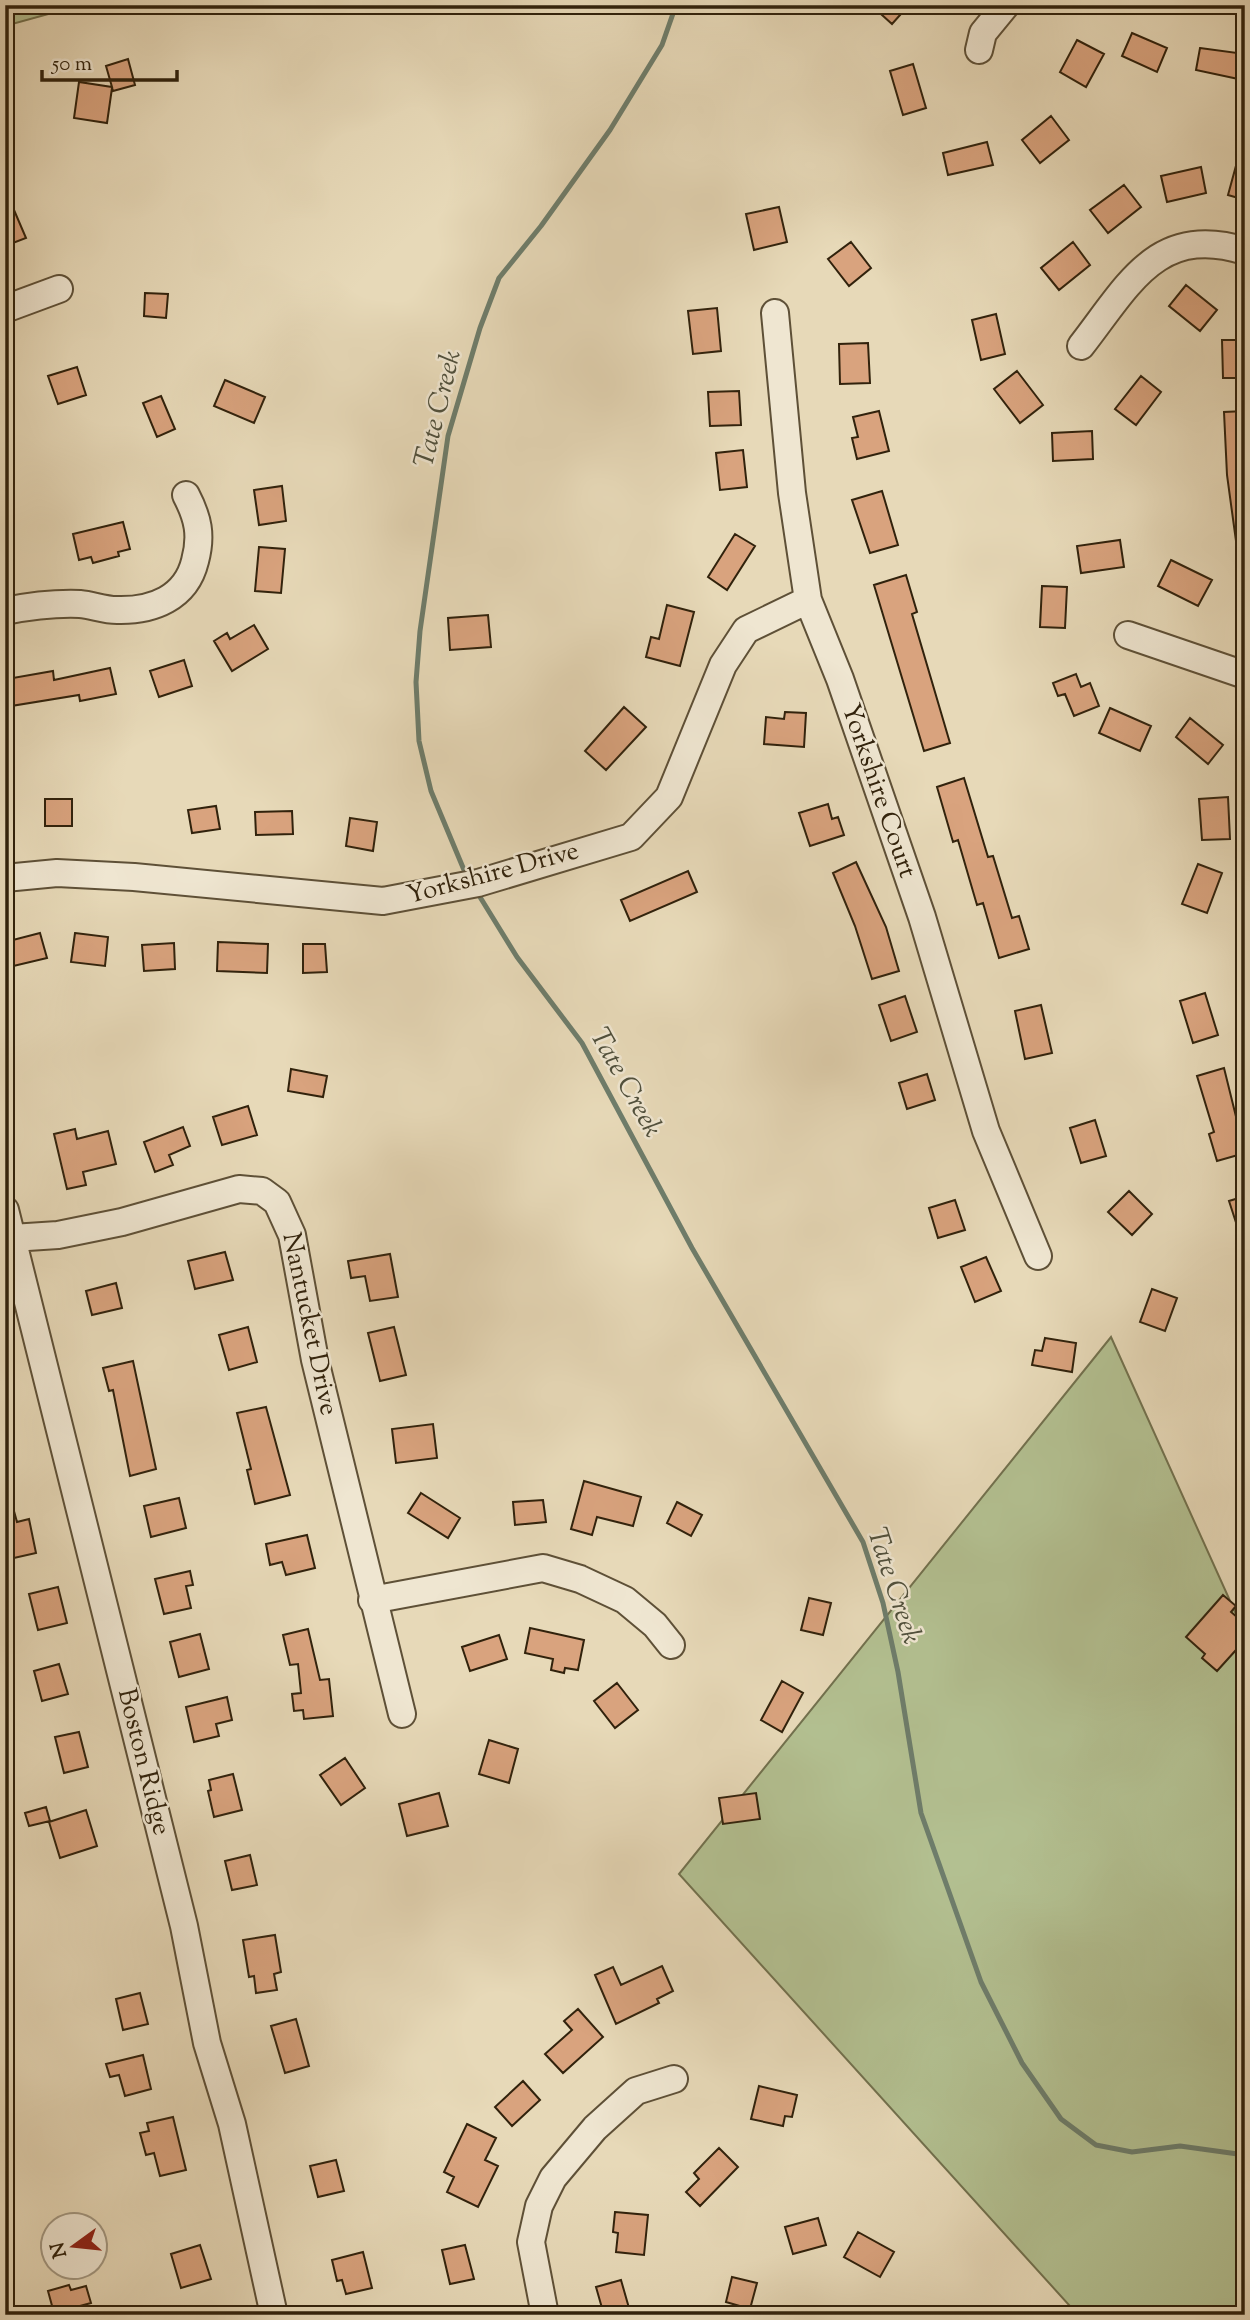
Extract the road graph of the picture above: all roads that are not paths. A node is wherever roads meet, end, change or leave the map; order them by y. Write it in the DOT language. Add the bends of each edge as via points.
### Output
graph roads {
  1 [pos="1006,5"];
  2 [pos="979,50"];
  3 [pos="1245,250"];
  4 [pos="59,289"];
  5 [pos="5,309"];
  6 [pos="775,313"];
  7 [pos="1081,346"];
  8 [pos="186,495"];
  9 [pos="808,600"];
  10 [pos="5,611"];
  11 [pos="1128,635"];
  12 [pos="1245,675"];
  13 [pos="5,878"];
  14 [pos="5,1210"];
  15 [pos="12,1238"];
  16 [pos="1038,1256"];
  17 [pos="372,1600"];
  18 [pos="671,1645"];
  19 [pos="402,1714"];
  20 [pos="674,2079"];
  21 [pos="274,2315"];
  22 [pos="545,2315"];
  1 -- 2 [label="street" via="983,33"];
  3 -- 7 [label="street" via="1197,242 1162,253 1132,282"];
  4 -- 5 [label="street"];
  6 -- 9 [label="street, Yorkshire Court" via="792,493"];
  8 -- 10 [label="street" via="197,517 200,541 191,575 170,600 148,608 116,610 80,604"];
  9 -- 13 [label="street, Yorkshire Drive" via="746,630 723,665 669,797 631,837 478,883 383,901 134,877 57,873"];
  9 -- 16 [label="street, Yorkshire Court" via="922,917 986,1131"];
  11 -- 12 [label="street"];
  14 -- 15 [label="street, Boston Ridge"];
  15 -- 17 [label="street, Nantucket Drive" via="58,1235 122,1222 239,1189 262,1191 277,1202 292,1235 315,1360"];
  15 -- 21 [label="street, Boston Ridge" via="184,1926"];
  17 -- 18 [label="street" via="543,1568 625,1600"];
  17 -- 19 [label="street, Nantucket Drive"];
  20 -- 22 [label="street" via="636,2091 595,2128 553,2178 539,2206 531,2242"];
}
